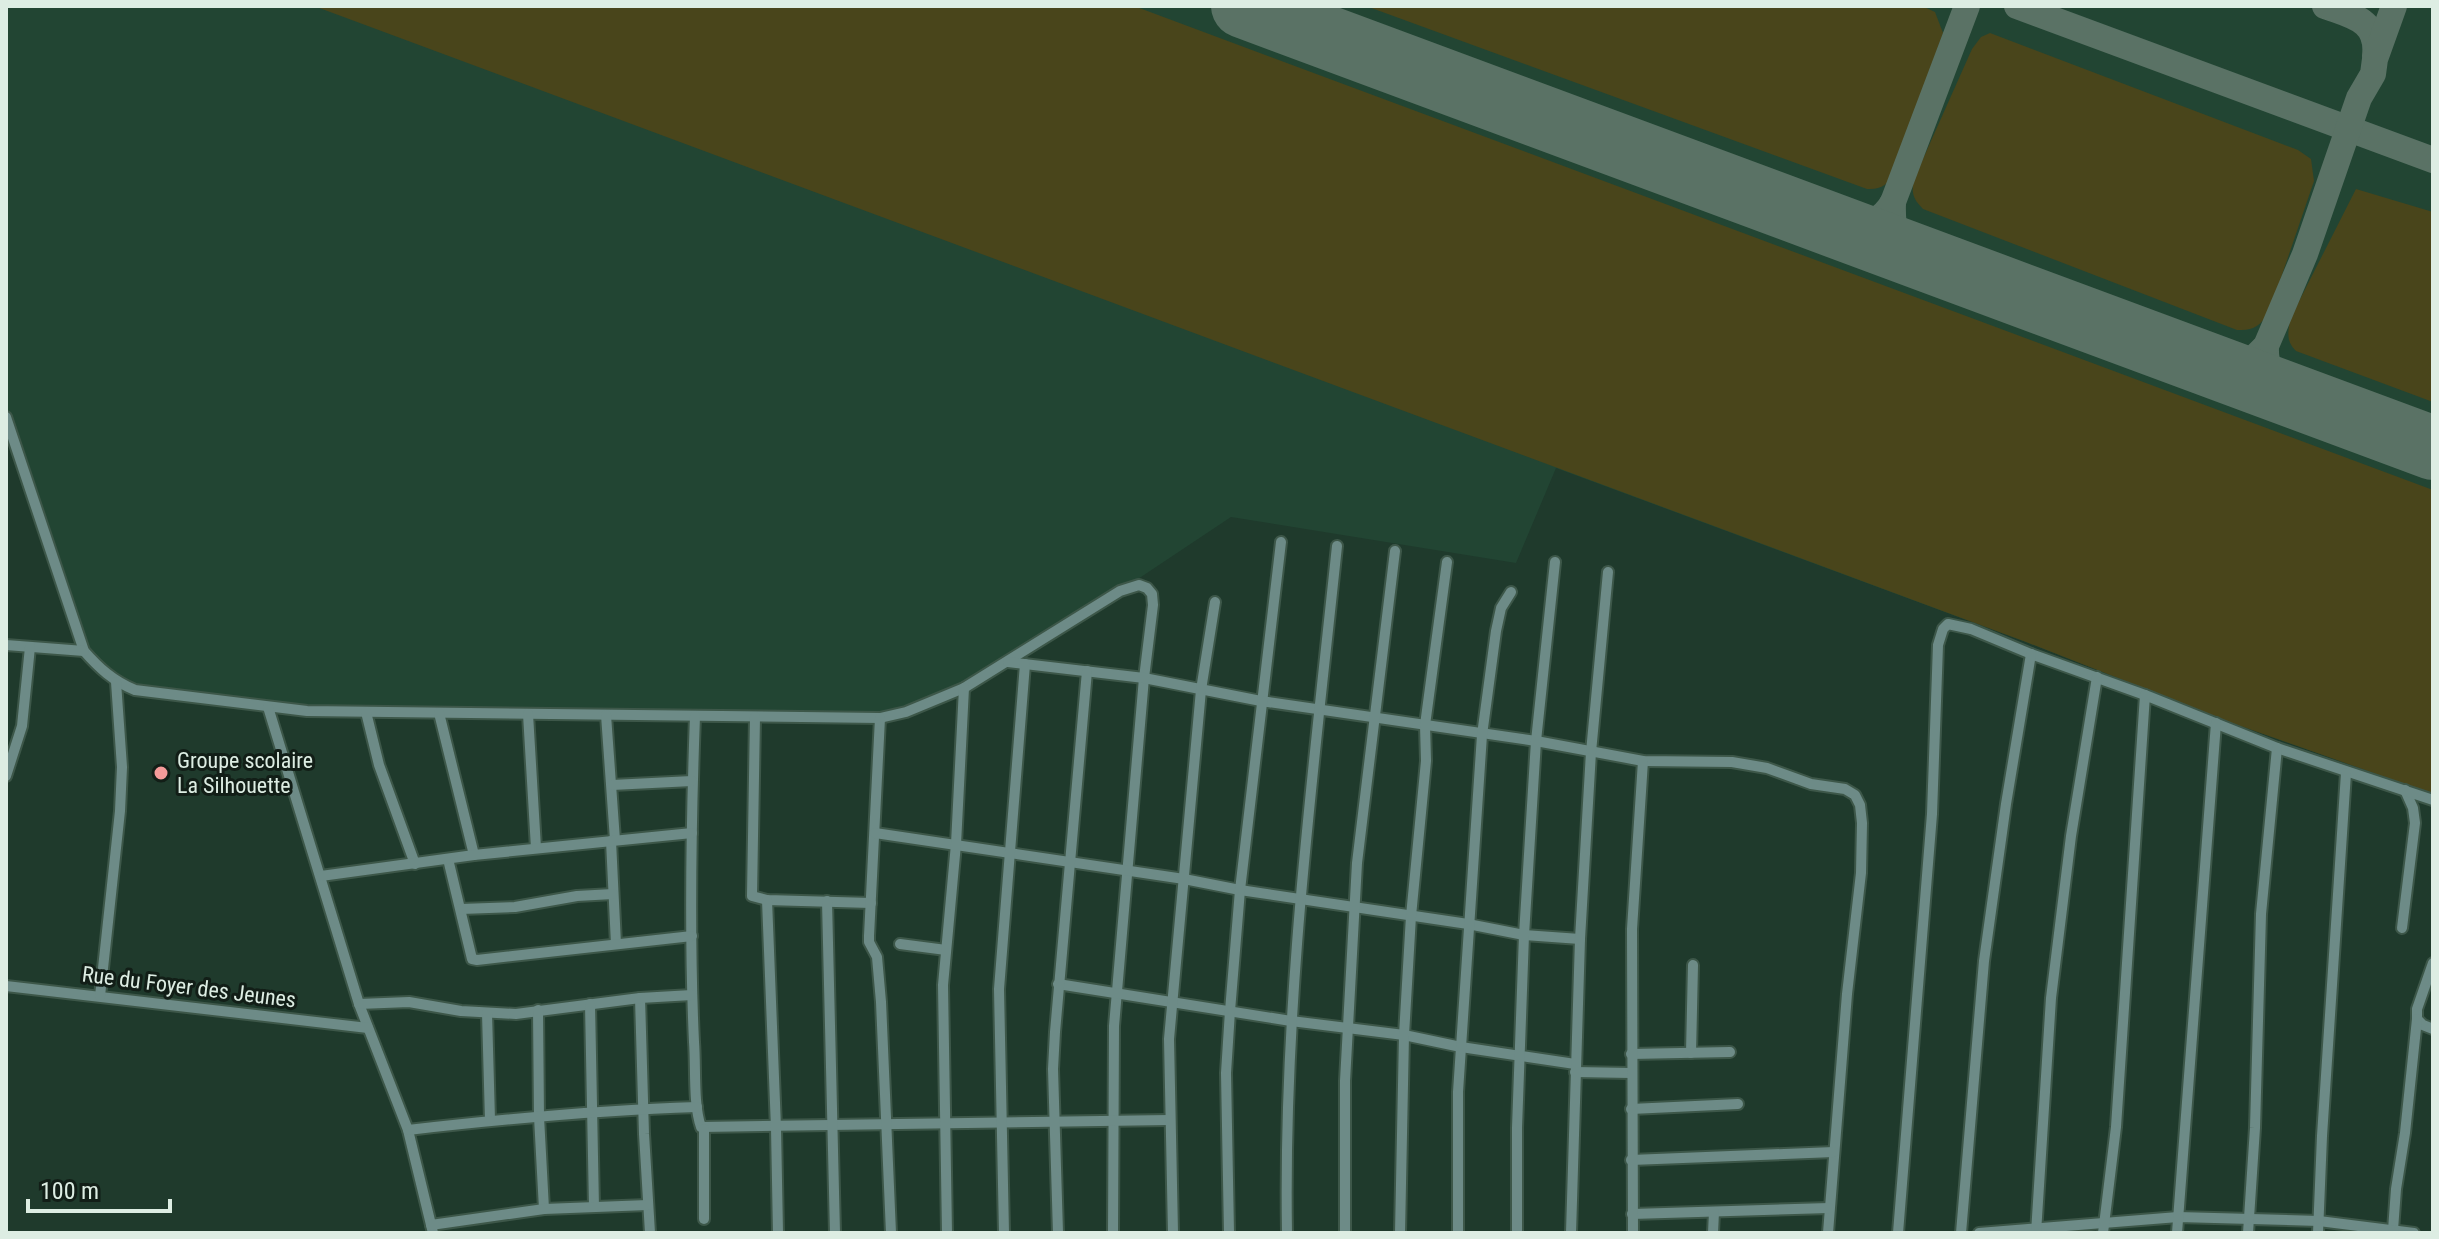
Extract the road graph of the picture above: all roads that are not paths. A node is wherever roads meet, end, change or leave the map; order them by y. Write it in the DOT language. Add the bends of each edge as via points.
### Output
graph roads {
  1 [pos="6,417"];
  2 [pos="1281,542"];
  3 [pos="1337,546"];
  4 [pos="1395,551"];
  5 [pos="1447,562"];
  6 [pos="1555,562"];
  7 [pos="1608,572"];
  8 [pos="1511,592"];
  9 [pos="1215,602"];
  10 [pos="6,645"];
  11 [pos="30,647"];
  12 [pos="84,651"];
  13 [pos="2031,654"];
  14 [pos="1008,662"];
  15 [pos="1025,664"];
  16 [pos="1087,671"];
  17 [pos="2097,677"];
  18 [pos="1144,678"];
  19 [pos="116,682"];
  20 [pos="964,688"];
  21 [pos="1201,690"];
  22 [pos="2145,695"];
  23 [pos="1261,701"];
  24 [pos="268,707"];
  25 [pos="1319,710"];
  26 [pos="366,712"];
  27 [pos="439,713"];
  28 [pos="528,714"];
  29 [pos="606,715"];
  30 [pos="695,716"];
  31 [pos="755,717"];
  32 [pos="1373,717"];
  33 [pos="880,718"];
  34 [pos="2216,723"];
  35 [pos="1425,725"];
  36 [pos="1482,735"];
  37 [pos="1536,741"];
  38 [pos="2277,748"];
  39 [pos="1591,752"];
  40 [pos="1643,761"];
  41 [pos="2346,773"];
  42 [pos="6,776"];
  43 [pos="692,781"];
  44 [pos="612,785"];
  45 [pos="2405,790"];
  46 [pos="2433,800"];
  47 [pos="692,833"];
  48 [pos="875,833"];
  49 [pos="613,840"];
  50 [pos="956,844"];
  51 [pos="536,848"];
  52 [pos="1011,853"];
  53 [pos="474,855"];
  54 [pos="448,859"];
  55 [pos="1069,863"];
  56 [pos="415,864"];
  57 [pos="1126,870"];
  58 [pos="321,876"];
  59 [pos="1184,879"];
  60 [pos="1240,890"];
  61 [pos="613,894"];
  62 [pos="1299,899"];
  63 [pos="767,900"];
  64 [pos="827,901"];
  65 [pos="871,903"];
  66 [pos="1354,908"];
  67 [pos="461,909"];
  68 [pos="1411,916"];
  69 [pos="1468,924"];
  70 [pos="2402,928"];
  71 [pos="1524,935"];
  72 [pos="692,936"];
  73 [pos="1580,939"];
  74 [pos="616,944"];
  75 [pos="900,944"];
  76 [pos="946,950"];
  77 [pos="2433,963"];
  78 [pos="1693,965"];
  79 [pos="1058,984"];
  80 [pos="6,986"];
  81 [pos="1116,994"];
  82 [pos="692,995"];
  83 [pos="100,996"];
  84 [pos="640,998"];
  85 [pos="1172,1002"];
  86 [pos="359,1004"];
  87 [pos="590,1004"];
  88 [pos="538,1010"];
  89 [pos="1230,1011"];
  90 [pos="487,1013"];
  91 [pos="2417,1019"];
  92 [pos="1291,1021"];
  93 [pos="368,1028"];
  94 [pos="1348,1028"];
  95 [pos="2433,1029"];
  96 [pos="1404,1035"];
  97 [pos="1461,1047"];
  98 [pos="1730,1052"];
  99 [pos="1691,1053"];
  100 [pos="1631,1054"];
  101 [pos="1521,1056"];
  102 [pos="1575,1068"];
  103 [pos="1631,1073"];
  104 [pos="1738,1104"];
  105 [pos="697,1107"];
  106 [pos="643,1109"];
  107 [pos="1631,1109"];
  108 [pos="593,1112"];
  109 [pos="539,1117"];
  110 [pos="490,1120"];
  111 [pos="1169,1120"];
  112 [pos="1056,1121"];
  113 [pos="1113,1121"];
  114 [pos="946,1122"];
  115 [pos="1001,1122"];
  116 [pos="887,1125"];
  117 [pos="832,1127"];
  118 [pos="776,1128"];
  119 [pos="704,1129"];
  120 [pos="408,1130"];
  121 [pos="1834,1152"];
  122 [pos="1631,1160"];
  123 [pos="648,1205"];
  124 [pos="594,1207"];
  125 [pos="1829,1208"];
  126 [pos="544,1209"];
  127 [pos="1714,1212"];
  128 [pos="1632,1214"];
  129 [pos="2178,1217"];
  130 [pos="2249,1218"];
  131 [pos="704,1219"];
  132 [pos="2319,1221"];
  133 [pos="2103,1228"];
  134 [pos="432,1229"];
  135 [pos="2036,1231"];
  136 [pos="2389,1231"];
  137 [pos="650,1233"];
  138 [pos="778,1233"];
  139 [pos="835,1233"];
  140 [pos="891,1233"];
  141 [pos="947,1233"];
  142 [pos="1004,1233"];
  143 [pos="1058,1233"];
  144 [pos="1113,1233"];
  145 [pos="1173,1233"];
  146 [pos="1229,1233"];
  147 [pos="1287,1233"];
  148 [pos="1345,1233"];
  149 [pos="1394,1233"];
  150 [pos="1400,1233"];
  151 [pos="1458,1233"];
  152 [pos="1517,1233"];
  153 [pos="1571,1233"];
  154 [pos="1633,1233"];
  155 [pos="1713,1233"];
  156 [pos="1828,1233"];
  157 [pos="1898,1233"];
  158 [pos="1961,1233"];
  159 [pos="1979,1233"];
  160 [pos="2177,1233"];
  161 [pos="2248,1233"];
  162 [pos="2318,1233"];
  163 [pos="2414,1233"];
  1 -- 12 [label="street"];
  2 -- 23 [label="street"];
  3 -- 25 [label="street"];
  4 -- 32 [label="street"];
  5 -- 35 [label="street"];
  6 -- 37 [label="street"];
  7 -- 39 [label="street"];
  8 -- 36 [label="street" via="1496,631"];
  9 -- 21 [label="street"];
  10 -- 11 [label="street"];
  11 -- 12 [label="street"];
  11 -- 42 [label="street" via="22,726"];
  12 -- 19 [label="street"];
  13 -- 17 [label="street"];
  13 -- 157 [label="street" via="1948,624 1938,645 1930,843"];
  13 -- 158 [label="street" via="1986,948"];
  14 -- 15 [label="street"];
  14 -- 18 [label="street" via="1120,591 1139,585 1152,594 1153,605"];
  14 -- 20 [label="street"];
  15 -- 16 [label="street"];
  15 -- 52 [label="street"];
  16 -- 18 [label="street"];
  16 -- 55 [label="street"];
  17 -- 22 [label="street"];
  17 -- 135 [label="street" via="2051,998"];
  18 -- 21 [label="street"];
  18 -- 57 [label="street"];
  19 -- 24 [label="street" via="135,690"];
  19 -- 83 [label="street" via="120,811"];
  20 -- 33 [label="street"];
  20 -- 50 [label="street"];
  21 -- 23 [label="street"];
  21 -- 59 [label="street"];
  22 -- 34 [label="street"];
  22 -- 133 [label="street" via="2116,1127"];
  23 -- 25 [label="street"];
  23 -- 60 [label="street"];
  24 -- 26 [label="street"];
  24 -- 58 [label="street"];
  25 -- 32 [label="street"];
  25 -- 62 [label="street"];
  26 -- 27 [label="street"];
  26 -- 56 [label="street"];
  27 -- 28 [label="street"];
  27 -- 53 [label="street"];
  28 -- 29 [label="street"];
  28 -- 51 [label="street"];
  29 -- 30 [label="street"];
  29 -- 44 [label="street"];
  30 -- 31 [label="street"];
  30 -- 43 [label="street"];
  31 -- 33 [label="street"];
  31 -- 63 [label="street" via="750,892"];
  32 -- 35 [label="street"];
  32 -- 66 [label="street"];
  33 -- 48 [label="street"];
  34 -- 38 [label="street"];
  34 -- 129 [label="street"];
  35 -- 36 [label="street"];
  35 -- 68 [label="street"];
  36 -- 37 [label="street"];
  36 -- 69 [label="street"];
  37 -- 39 [label="street"];
  37 -- 71 [label="street"];
  38 -- 41 [label="street"];
  38 -- 130 [label="street" via="2261,914"];
  39 -- 40 [label="street"];
  39 -- 73 [label="street"];
  40 -- 100 [label="street" via="1632,929"];
  40 -- 121 [label="street" via="1732,762 1767,768 1811,784 1845,789 1860,805 1861,873"];
  41 -- 45 [label="street"];
  41 -- 132 [label="street"];
  43 -- 44 [label="street"];
  43 -- 47 [label="street"];
  44 -- 49 [label="street"];
  45 -- 46 [label="street"];
  45 -- 70 [label="street" via="2415,823"];
  47 -- 49 [label="street"];
  47 -- 72 [label="street"];
  48 -- 50 [label="street"];
  48 -- 65 [label="street"];
  49 -- 51 [label="street"];
  49 -- 61 [label="street"];
  50 -- 52 [label="street"];
  50 -- 76 [label="street"];
  51 -- 53 [label="street"];
  52 -- 55 [label="street"];
  52 -- 115 [label="street" via="999,989"];
  53 -- 54 [label="street"];
  54 -- 56 [label="street"];
  54 -- 67 [label="street"];
  55 -- 57 [label="street"];
  55 -- 79 [label="street"];
  56 -- 58 [label="street"];
  57 -- 59 [label="street"];
  57 -- 81 [label="street"];
  58 -- 86 [label="street"];
  59 -- 60 [label="street"];
  59 -- 85 [label="street"];
  60 -- 62 [label="street"];
  60 -- 89 [label="street"];
  61 -- 67 [label="street"];
  61 -- 74 [label="street"];
  62 -- 66 [label="street"];
  62 -- 92 [label="street"];
  63 -- 64 [label="street"];
  63 -- 118 [label="street"];
  64 -- 65 [label="street"];
  64 -- 117 [label="street"];
  65 -- 116 [label="street" via="869,942 877,957"];
  66 -- 68 [label="street"];
  66 -- 94 [label="street"];
  67 -- 74 [label="street" via="472,959"];
  68 -- 69 [label="street"];
  68 -- 96 [label="street"];
  69 -- 71 [label="street"];
  69 -- 97 [label="street"];
  71 -- 73 [label="street"];
  71 -- 101 [label="street"];
  72 -- 74 [label="street"];
  72 -- 82 [label="street"];
  73 -- 102 [label="street"];
  75 -- 76 [label="street"];
  76 -- 114 [label="street"];
  77 -- 91 [label="street"];
  78 -- 99 [label="street"];
  79 -- 81 [label="street"];
  79 -- 112 [label="street"];
  80 -- 83 [label="street, Rue du Foyer des Jeunes"];
  81 -- 85 [label="street"];
  81 -- 113 [label="street"];
  82 -- 84 [label="street"];
  82 -- 105 [label="street"];
  83 -- 93 [label="street, Rue du Foyer des Jeunes"];
  84 -- 87 [label="street"];
  84 -- 106 [label="street"];
  85 -- 89 [label="street"];
  85 -- 111 [label="street"];
  86 -- 90 [label="street" via="409,1002"];
  86 -- 93 [label="street"];
  87 -- 88 [label="street"];
  87 -- 108 [label="street"];
  88 -- 90 [label="street"];
  88 -- 109 [label="street"];
  89 -- 92 [label="street"];
  89 -- 146 [label="street"];
  90 -- 110 [label="street"];
  91 -- 95 [label="street"];
  91 -- 136 [label="street"];
  92 -- 94 [label="street"];
  92 -- 147 [label="street"];
  93 -- 120 [label="street"];
  94 -- 96 [label="street"];
  94 -- 148 [label="street"];
  96 -- 97 [label="street"];
  96 -- 150 [label="street"];
  97 -- 101 [label="street"];
  97 -- 151 [label="street"];
  98 -- 99 [label="street"];
  99 -- 100 [label="street"];
  100 -- 103 [label="street"];
  101 -- 102 [label="street"];
  101 -- 152 [label="street"];
  102 -- 103 [label="street"];
  102 -- 153 [label="street"];
  103 -- 107 [label="street"];
  104 -- 107 [label="street"];
  105 -- 106 [label="street"];
  105 -- 119 [label="street"];
  106 -- 108 [label="street"];
  106 -- 123 [label="street"];
  107 -- 122 [label="street"];
  108 -- 109 [label="street"];
  108 -- 124 [label="street"];
  109 -- 110 [label="street"];
  109 -- 126 [label="street"];
  110 -- 120 [label="street"];
  111 -- 113 [label="street"];
  111 -- 145 [label="street"];
  112 -- 113 [label="street"];
  112 -- 115 [label="street"];
  112 -- 143 [label="street"];
  113 -- 144 [label="street"];
  114 -- 115 [label="street"];
  114 -- 116 [label="street"];
  114 -- 141 [label="street"];
  115 -- 142 [label="street"];
  116 -- 117 [label="street"];
  116 -- 140 [label="street"];
  117 -- 118 [label="street"];
  117 -- 139 [label="street"];
  118 -- 119 [label="street"];
  118 -- 138 [label="street"];
  119 -- 131 [label="street"];
  120 -- 134 [label="street"];
  121 -- 122 [label="street"];
  121 -- 125 [label="street"];
  122 -- 128 [label="street"];
  123 -- 124 [label="street"];
  123 -- 137 [label="street"];
  124 -- 126 [label="street"];
  125 -- 127 [label="street"];
  125 -- 156 [label="street"];
  126 -- 134 [label="street"];
  127 -- 128 [label="street"];
  127 -- 155 [label="street"];
  128 -- 154 [label="street"];
  129 -- 130 [label="street"];
  129 -- 133 [label="street"];
  129 -- 160 [label="street"];
  130 -- 132 [label="street"];
  130 -- 161 [label="street"];
  132 -- 136 [label="street"];
  132 -- 162 [label="street"];
  133 -- 135 [label="street"];
  135 -- 159 [label="street"];
  136 -- 163 [label="street"];
  149 -- 150 [label="street"];
}
